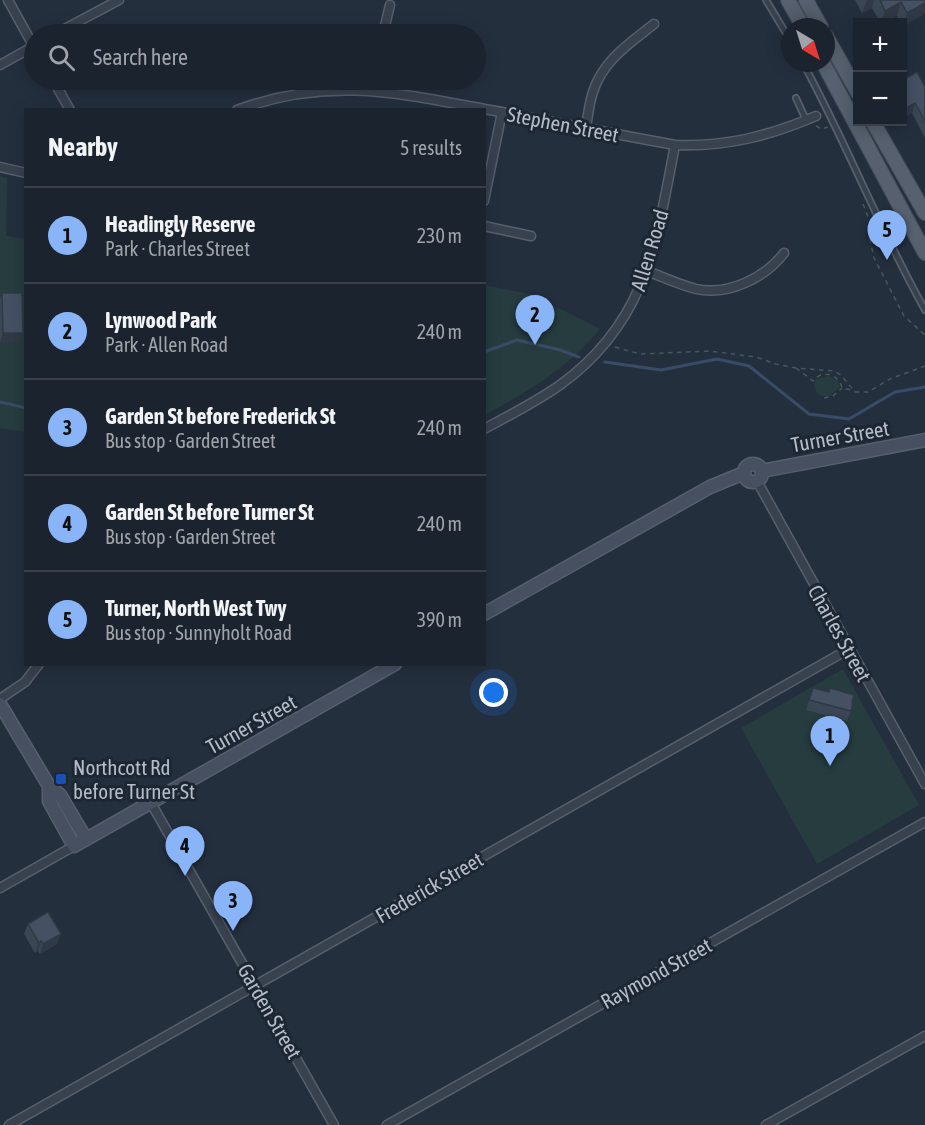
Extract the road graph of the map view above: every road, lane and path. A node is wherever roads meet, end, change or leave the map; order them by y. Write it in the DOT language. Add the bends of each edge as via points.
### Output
graph roads {
  1 [pos="8,0"];
  2 [pos="119,0"];
  3 [pos="766,0"];
  4 [pos="788,0"];
  5 [pos="806,0"];
  6 [pos="390,5"];
  7 [pos="798,18"];
  8 [pos="816,18"];
  9 [pos="75,24"];
  10 [pos="385,24"];
  11 [pos="654,24"];
  12 [pos="781,25"];
  13 [pos="24,28"];
  14 [pos="24,52"];
  15 [pos="835,52"];
  16 [pos="0,65"];
  17 [pos="808,72"];
  18 [pos="828,72"];
  19 [pos="853,84"];
  20 [pos="59,90"];
  21 [pos="327,90"];
  22 [pos="327,90"];
  23 [pos="372,90"];
  24 [pos="796,98"];
  25 [pos="69,108"];
  26 [pos="243,108"];
  27 [pos="478,108"];
  28 [pos="486,109"];
  29 [pos="502,112"];
  30 [pos="816,116"];
  31 [pos="806,120"];
  32 [pos="875,126"];
  33 [pos="586,128"];
  34 [pos="675,145"];
  35 [pos="0,167"];
  36 [pos="24,172"];
  37 [pos="486,191"];
  38 [pos="862,202"];
  39 [pos="925,213"];
  40 [pos="486,226"];
  41 [pos="531,236"];
  42 [pos="784,253"];
  43 [pos="925,253"];
  44 [pos="647,271"];
  45 [pos="925,310"];
  46 [pos="925,335"];
  47 [pos="614,346"];
  48 [pos="925,366"];
  49 [pos="796,368"];
  50 [pos="842,388"];
  51 [pos="855,392"];
  52 [pos="824,398"];
  53 [pos="486,428"];
  54 [pos="925,440"];
  55 [pos="760,476"];
  56 [pos="486,613"];
  57 [pos="849,649"];
  58 [pos="37,666"];
  59 [pos="391,666"];
  60 [pos="0,699"];
  61 [pos="0,704"];
  62 [pos="925,784"];
  63 [pos="49,786"];
  64 [pos="151,803"];
  65 [pos="925,822"];
  66 [pos="86,839"];
  67 [pos="74,846"];
  68 [pos="0,888"];
  69 [pos="255,986"];
  70 [pos="925,1036"];
  71 [pos="9,1125"];
  72 [pos="334,1125"];
  73 [pos="387,1125"];
  74 [pos="766,1125"];
  1 -- 13 [label="street"];
  2 -- 9 [label="street"];
  3 -- 12 [label="lane"];
  4 -- 7 [label="main road"];
  5 -- 8 [label="main road"];
  6 -- 10 [label="street"];
  11 -- 33 [label="street" via="616,54 605,68 592,93"];
  14 -- 16 [label="street"];
  15 -- 19 [label="main road"];
  17 -- 45 [label="lane"];
  18 -- 43 [label="main road"];
  20 -- 25 [label="street"];
  21 -- 23 [label="street, Stephen Street"];
  22 -- 26 [label="street, Stephen Street" via="277,97"];
  23 -- 27 [label="street, Stephen Street"];
  24 -- 31 [label="lane"];
  28 -- 29 [label="street, Stephen Street"];
  29 -- 33 [label="street, Stephen Street"];
  29 -- 37 [label="street"];
  30 -- 31 [label="street, Stephen Street"];
  31 -- 34 [label="street, Stephen Street" via="740,142"];
  32 -- 39 [label="main road"];
  33 -- 34 [label="street, Stephen Street"];
  34 -- 44 [label="street, Allen Road"];
  35 -- 36 [label="street"];
  38 -- 46 [label="path" via="870,222 874,258 904,316"];
  40 -- 41 [label="street"];
  42 -- 44 [label="street" via="757,276 717,290 693,288"];
  44 -- 53 [label="street, Allen Road" via="625,315 593,356 559,386"];
  47 -- 49 [label="path" via="640,354 710,351 756,357"];
  48 -- 51 [label="path" via="868,392"];
  49 -- 50 [label="path" via="813,381 823,374 836,377"];
  49 -- 51 [label="path" via="834,371"];
  50 -- 51 [label="path"];
  50 -- 52 [label="path"];
  54 -- 55 [label="street, Turner Street"];
  55 -- 56 [label="street" via="748,480 744,473 710,486"];
  55 -- 57 [label="street, Charles Street"];
  57 -- 62 [label="street, Charles Street"];
  57 -- 69 [label="street, Frederick Street"];
  58 -- 60 [label="street" via="25,682"];
  59 -- 64 [label="street, Turner Street"];
  61 -- 63 [label="street"];
  63 -- 66 [label="street" via="60,795"];
  63 -- 67 [label="street" via="49,801"];
  64 -- 66 [label="street, Turner Street"];
  64 -- 69 [label="street, Garden Street"];
  65 -- 73 [label="street, Raymond Street"];
  66 -- 67 [label="street, Turner Street"];
  67 -- 68 [label="street, Turner Street"];
  69 -- 71 [label="street, Frederick Street"];
  69 -- 72 [label="street, Garden Street"];
  70 -- 74 [label="street"];
}
